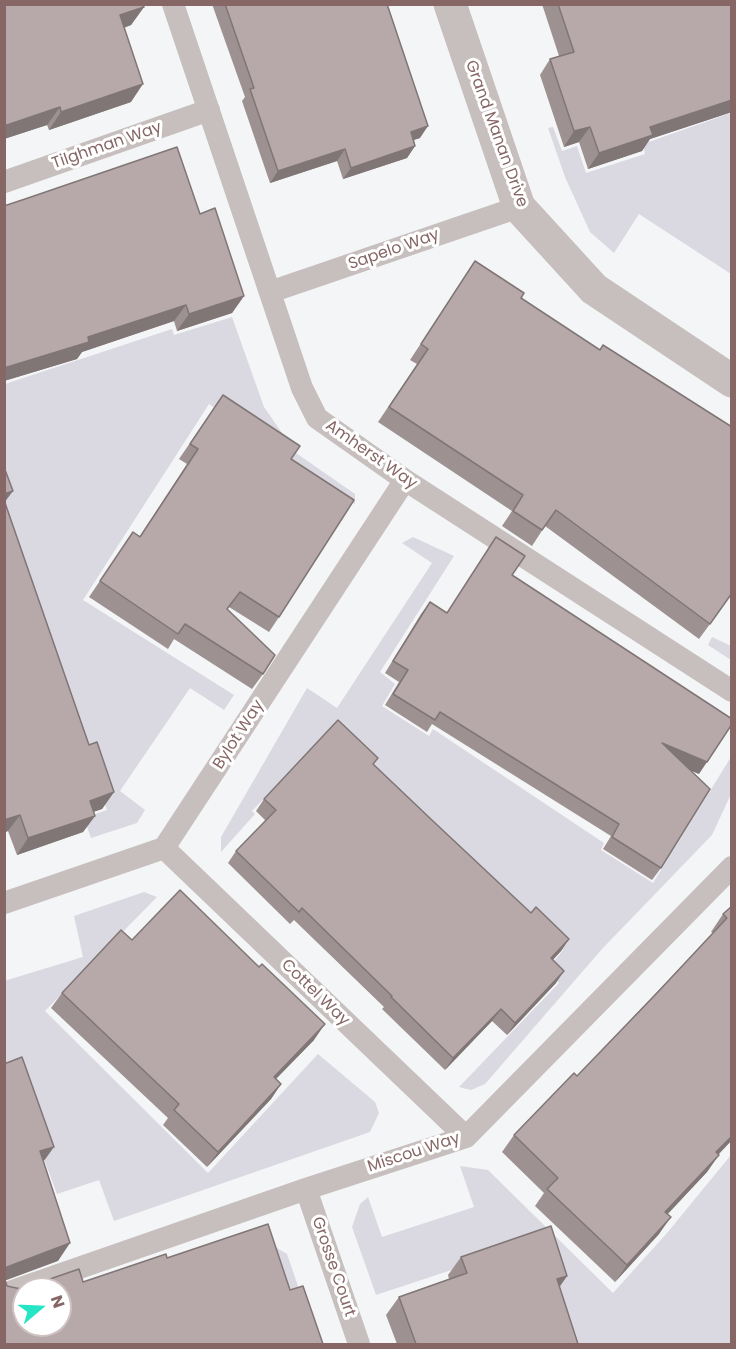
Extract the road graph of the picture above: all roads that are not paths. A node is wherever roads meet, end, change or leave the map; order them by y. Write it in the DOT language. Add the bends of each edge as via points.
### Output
graph roads {
  1 [pos="173,4"];
  2 [pos="450,4"];
  3 [pos="209,110"];
  4 [pos="4,182"];
  5 [pos="519,207"];
  6 [pos="270,292"];
  7 [pos="732,381"];
  8 [pos="405,480"];
  9 [pos="732,691"];
  10 [pos="164,848"];
  11 [pos="732,867"];
  12 [pos="4,903"];
  13 [pos="466,1137"];
  14 [pos="306,1189"];
  15 [pos="4,1293"];
  16 [pos="359,1344"];
  1 -- 3 [label="lane, Amherst Way"];
  2 -- 5 [label="street, Grand Manan Drive"];
  3 -- 4 [label="lane, Tilghman Way"];
  3 -- 6 [label="lane, Amherst Way"];
  5 -- 6 [label="lane, Sapelo Way"];
  5 -- 7 [label="street, Grand Manan Drive" via="594,289"];
  6 -- 8 [label="lane, Amherst Way" via="302,388 317,418"];
  8 -- 9 [label="lane, Amherst Way"];
  8 -- 10 [label="lane, Bylot Way"];
  10 -- 12 [label="lane"];
  10 -- 13 [label="lane, Cottel Way"];
  11 -- 13 [label="lane, Miscou Way"];
  13 -- 14 [label="lane, Miscou Way"];
  14 -- 15 [label="lane, Miscou Way"];
  14 -- 16 [label="lane, Grosse Court"];
}
